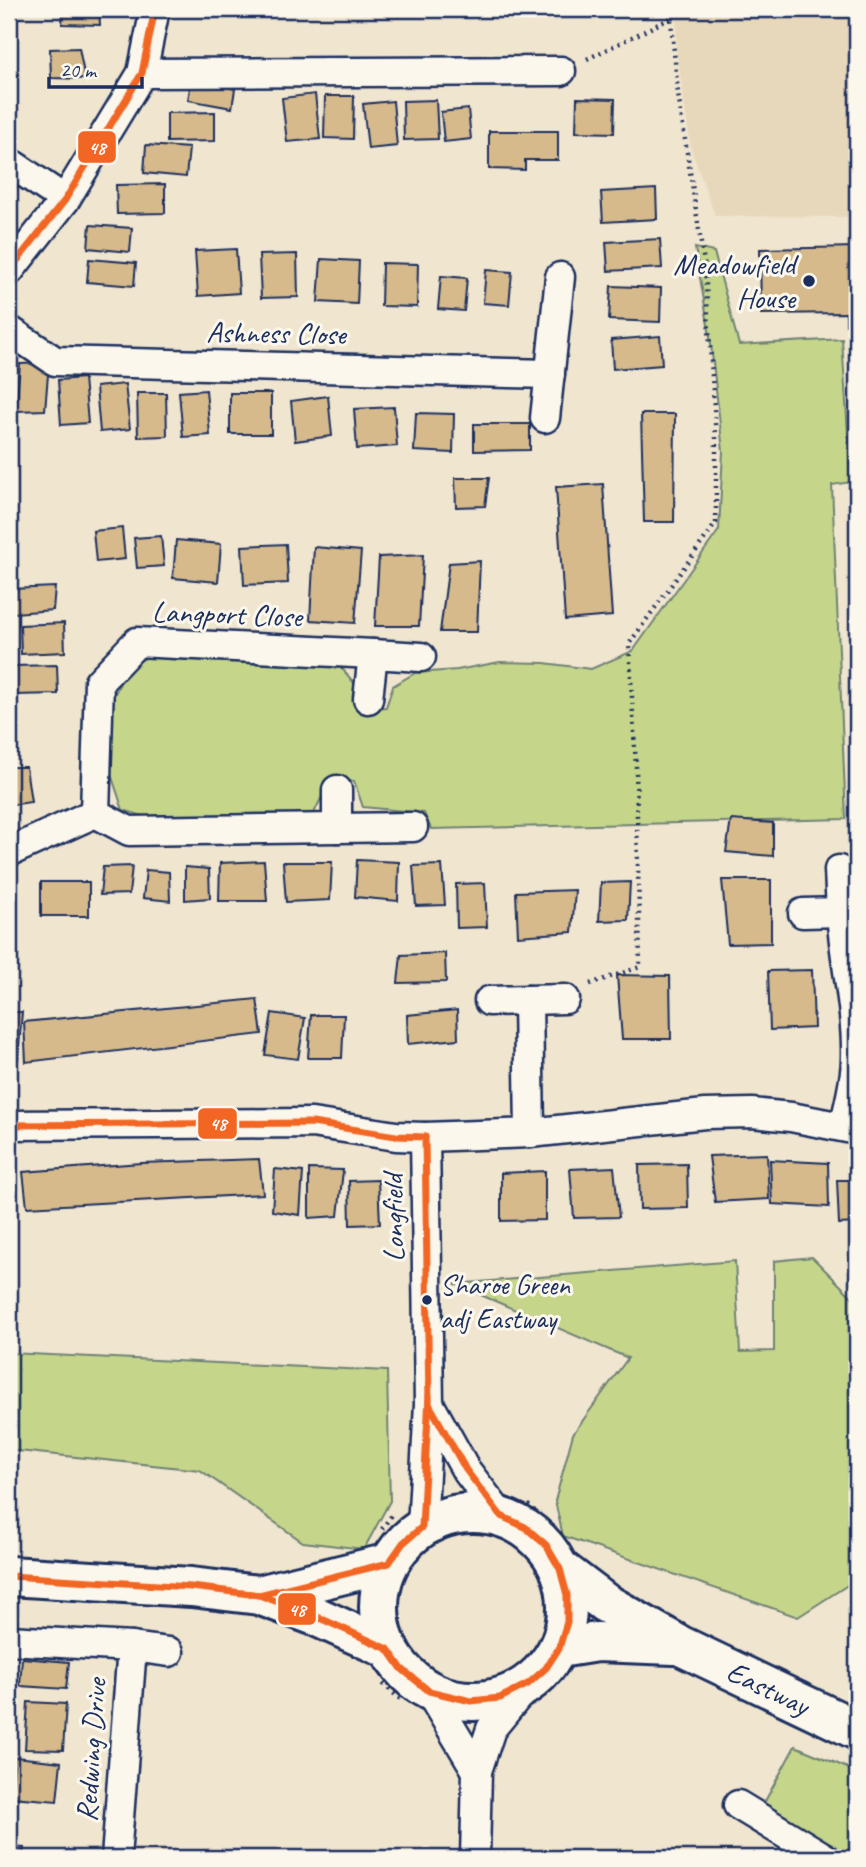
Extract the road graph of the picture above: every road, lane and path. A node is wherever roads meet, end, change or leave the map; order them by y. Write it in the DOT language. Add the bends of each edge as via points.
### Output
graph roads {
  1 [pos="155,9"];
  2 [pos="670,9"];
  3 [pos="671,18"];
  4 [pos="561,71"];
  5 [pos="142,73"];
  6 [pos="9,162"];
  7 [pos="65,200"];
  8 [pos="9,271"];
  9 [pos="560,277"];
  10 [pos="9,330"];
  11 [pos="550,374"];
  12 [pos="545,418"];
  13 [pos="373,654"];
  14 [pos="421,657"];
  15 [pos="368,699"];
  16 [pos="337,790"];
  17 [pos="95,813"];
  18 [pos="413,827"];
  19 [pos="337,828"];
  20 [pos="9,852"];
  21 [pos="839,870"];
  22 [pos="841,912"];
  23 [pos="803,914"];
  24 [pos="565,999"];
  25 [pos="528,1000"];
  26 [pos="489,1001"];
  27 [pos="9,1125"];
  28 [pos="850,1128"];
  29 [pos="530,1133"];
  30 [pos="425,1137"];
  31 [pos="429,1404"];
  32 [pos="500,1516"];
  33 [pos="409,1518"];
  34 [pos="383,1551"];
  35 [pos="560,1569"];
  36 [pos="9,1576"];
  37 [pos="259,1595"];
  38 [pos="9,1640"];
  39 [pos="679,1645"];
  40 [pos="132,1647"];
  41 [pos="559,1648"];
  42 [pos="169,1652"];
  43 [pos="385,1666"];
  44 [pos="528,1684"];
  45 [pos="418,1699"];
  46 [pos="857,1730"];
  47 [pos="477,1771"];
  48 [pos="738,1805"];
  49 [pos="116,1858"];
  50 [pos="475,1858"];
  51 [pos="825,1858"];
  1 -- 5 [label="street"];
  2 -- 3 [label="path"];
  3 -- 4 [label="path"];
  3 -- 24 [label="path" via="705,268 716,438 716,523 629,644 640,967 593,981"];
  4 -- 5 [label="street"];
  5 -- 7 [label="street"];
  6 -- 7 [label="street"];
  7 -- 8 [label="street"];
  9 -- 11 [label="street"];
  10 -- 11 [label="street, Ashness Close" via="55,361"];
  11 -- 12 [label="street"];
  13 -- 14 [label="street, Langport Close"];
  13 -- 15 [label="street"];
  13 -- 17 [label="street, Langport Close" via="137,642 99,682"];
  16 -- 19 [label="street"];
  17 -- 19 [label="street" via="129,831"];
  17 -- 20 [label="street"];
  18 -- 19 [label="street"];
  21 -- 22 [label="street"];
  22 -- 23 [label="street"];
  22 -- 28 [label="street" via="856,1060"];
  24 -- 25 [label="street"];
  25 -- 26 [label="street"];
  25 -- 29 [label="street"];
  27 -- 30 [label="street" via="312,1123"];
  28 -- 29 [label="street, Longfield" via="791,1117 717,1114"];
  29 -- 30 [label="street, Longfield"];
  30 -- 31 [label="street, Longfield"];
  31 -- 32 [label="street, Longfield" via="466,1470"];
  31 -- 33 [label="street, Longfield"];
  32 -- 33 [label="main road, Eastway" via="474,1512"];
  32 -- 35 [label="main road, Eastway" via="526,1527 546,1545"];
  33 -- 34 [label="path"];
  33 -- 34 [label="main road, Eastway" via="403,1543"];
  34 -- 37 [label="main road, Eastway"];
  34 -- 43 [label="main road, Eastway" via="379,1621"];
  35 -- 39 [label="main road, Eastway" via="605,1603"];
  35 -- 41 [label="main road, Eastway" via="567,1595 567,1622"];
  36 -- 37 [label="main road, Eastway"];
  37 -- 43 [label="main road, Eastway" via="313,1615"];
  38 -- 40 [label="street, Redwing Drive"];
  39 -- 41 [label="main road, Eastway" via="597,1642"];
  39 -- 46 [label="main road, Eastway"];
  40 -- 42 [label="street, Redwing Drive"];
  40 -- 49 [label="street, Redwing Drive"];
  41 -- 44 [label="main road, Eastway"];
  43 -- 45 [label="path"];
  43 -- 45 [label="main road, Eastway" via="402,1669"];
  44 -- 45 [label="main road, Eastway" via="500,1698 471,1702"];
  44 -- 47 [label="street" via="491,1729"];
  45 -- 47 [label="street"];
  47 -- 50 [label="street"];
  48 -- 51 [label="street"];
}
